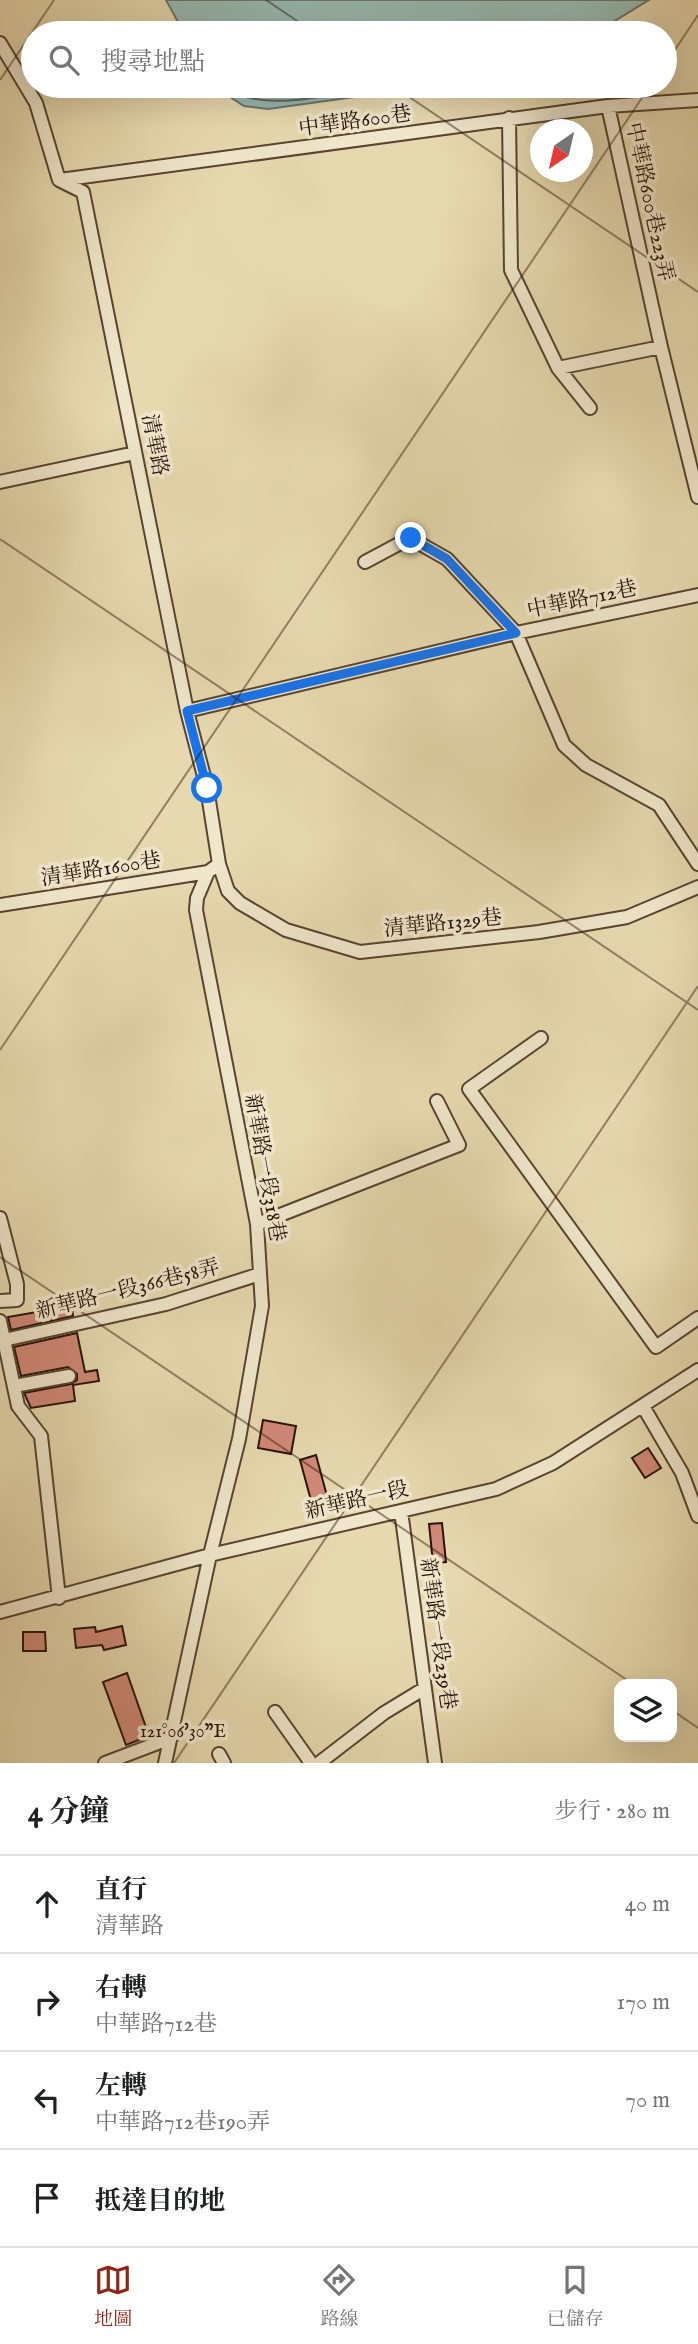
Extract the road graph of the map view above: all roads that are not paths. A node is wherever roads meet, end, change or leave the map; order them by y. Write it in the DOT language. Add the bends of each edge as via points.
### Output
graph roads {
  1 [pos="1,47"];
  2 [pos="21,79"];
  3 [pos="33,98"];
  4 [pos="698,100"];
  5 [pos="608,106"];
  6 [pos="509,118"];
  7 [pos="59,180"];
  8 [pos="661,347"];
  9 [pos="558,368"];
  10 [pos="590,408"];
  11 [pos="135,453"];
  12 [pos="0,482"];
  13 [pos="698,497"];
  14 [pos="365,562"];
  15 [pos="698,595"];
  16 [pos="516,633"];
  17 [pos="187,711"];
  18 [pos="219,864"];
  19 [pos="698,864"];
  20 [pos="208,873"];
  21 [pos="698,887"];
  22 [pos="0,905"];
  23 [pos="541,1038"];
  24 [pos="437,1101"];
  25 [pos="0,1218"];
  26 [pos="257,1224"];
  27 [pos="260,1274"];
  28 [pos="0,1301"];
  29 [pos="698,1318"];
  30 [pos="0,1321"];
  31 [pos="4,1340"];
  32 [pos="698,1370"];
  33 [pos="69,1376"];
  34 [pos="14,1386"];
  35 [pos="644,1408"];
  36 [pos="401,1511"];
  37 [pos="698,1516"];
  38 [pos="210,1555"];
  39 [pos="59,1598"];
  40 [pos="0,1612"];
  41 [pos="425,1688"];
  42 [pos="275,1712"];
  43 [pos="171,1738"];
  44 [pos="105,1763"];
  45 [pos="165,1763"];
  46 [pos="311,1763"];
  47 [pos="319,1763"];
  48 [pos="435,1763"];
  1 -- 2 [label="street"];
  3 -- 7 [label="street"];
  4 -- 5 [label="street, 中華路600巷"];
  5 -- 6 [label="street, 中華路600巷"];
  5 -- 8 [label="street, 中華路600巷223弄"];
  6 -- 7 [label="street, 中華路600巷"];
  6 -- 9 [label="street" via="510,270"];
  7 -- 11 [label="street, 清華路" via="83,192"];
  8 -- 9 [label="street"];
  8 -- 13 [label="street, 中華路600巷223弄"];
  9 -- 10 [label="street"];
  11 -- 12 [label="street"];
  11 -- 17 [label="street, 清華路"];
  14 -- 16 [label="street" via="411,538 447,559"];
  15 -- 16 [label="street, 中華路712巷"];
  16 -- 17 [label="street, 中華路712巷"];
  16 -- 19 [label="street" via="564,746 586,765 659,805"];
  17 -- 18 [label="street, 清華路" via="207,788"];
  18 -- 20 [label="street"];
  18 -- 21 [label="street, 清華路1329巷" via="228,891 240,903 286,930 360,952 627,917"];
  20 -- 22 [label="street, 清華路1600巷"];
  20 -- 26 [label="street, 新華路一段318巷" via="197,910"];
  23 -- 29 [label="street" via="469,1089 656,1347"];
  24 -- 26 [label="street" via="459,1145"];
  25 -- 28 [label="street" via="17,1300"];
  26 -- 27 [label="street, 新華路一段318巷"];
  27 -- 31 [label="street, 新華路一段366巷58弄" via="166,1304"];
  27 -- 38 [label="street, 新華路一段318巷" via="262,1306 239,1439"];
  30 -- 31 [label="street"];
  31 -- 34 [label="street"];
  32 -- 35 [label="street, 新華路一段"];
  33 -- 34 [label="street"];
  34 -- 39 [label="street" via="18,1406 41,1436"];
  35 -- 36 [label="street, 新華路一段" via="552,1463 496,1489"];
  35 -- 37 [label="street" via="682,1473"];
  36 -- 38 [label="street, 新華路一段"];
  36 -- 41 [label="street, 新華路一段239巷"];
  38 -- 39 [label="street, 新華路一段"];
  38 -- 43 [label="street, 新華路一段318巷"];
  39 -- 40 [label="street, 新華路一段"];
  41 -- 47 [label="street"];
  41 -- 48 [label="street, 新華路一段239巷"];
  42 -- 46 [label="street"];
  43 -- 44 [label="street"];
  43 -- 45 [label="street, 新華路一段318巷"];
}
